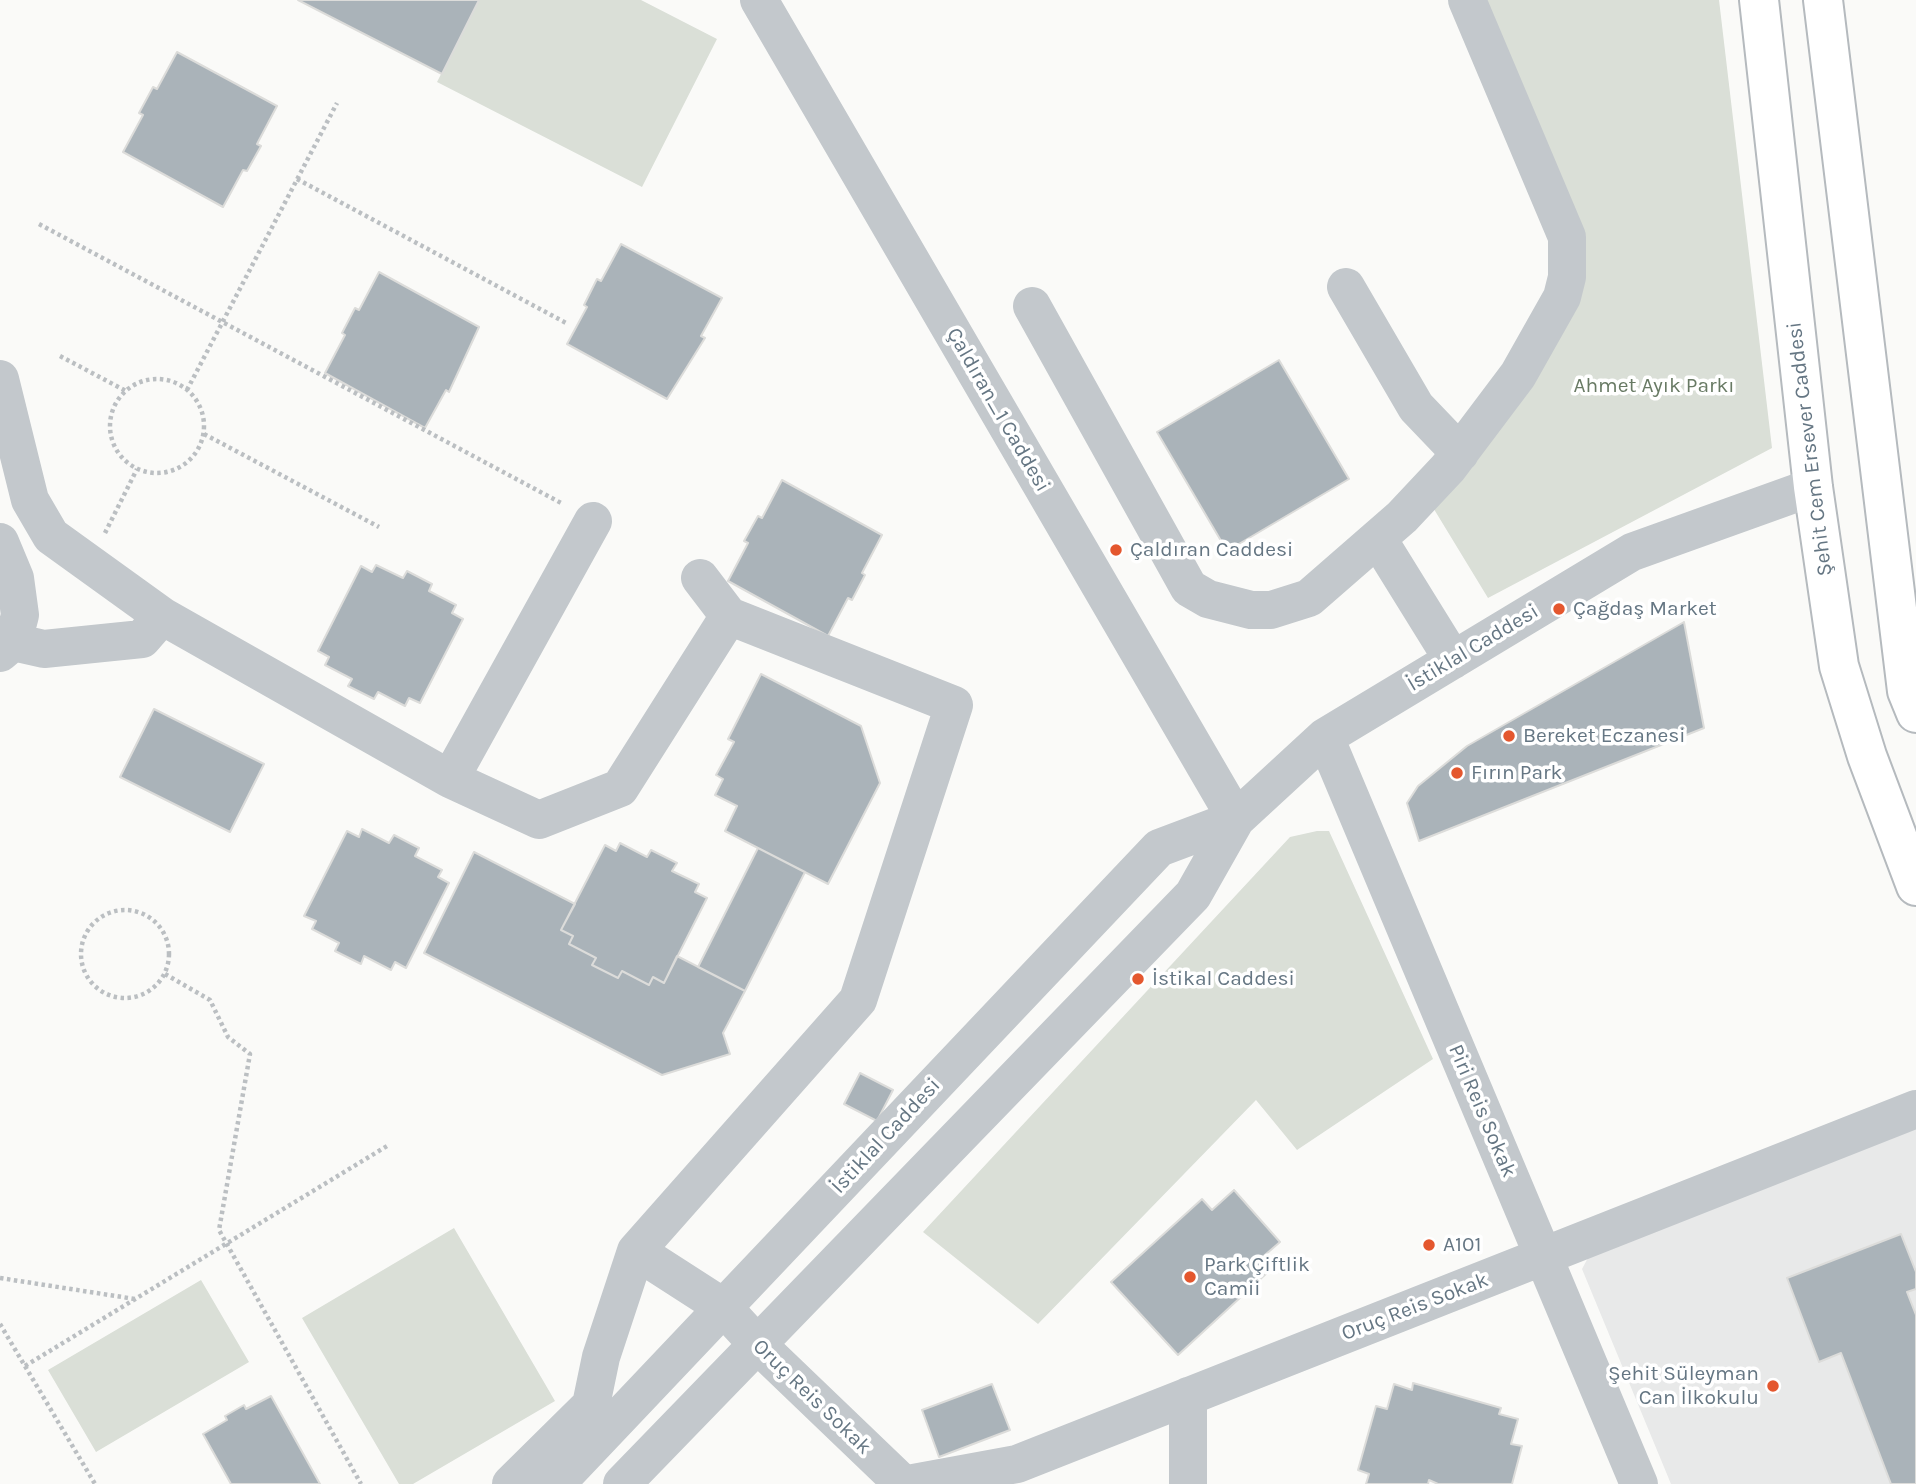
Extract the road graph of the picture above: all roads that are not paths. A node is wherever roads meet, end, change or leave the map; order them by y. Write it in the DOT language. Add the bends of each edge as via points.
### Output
graph roads {
  1 [pos="759,0"];
  2 [pos="1466,0"];
  3 [pos="1759,0"];
  4 [pos="1823,0"];
  5 [pos="1346,288"];
  6 [pos="1032,306"];
  7 [pos="0,379"];
  8 [pos="1460,453"];
  9 [pos="1813,487"];
  10 [pos="15,505"];
  11 [pos="593,521"];
  12 [pos="1378,539"];
  13 [pos="0,542"];
  14 [pos="700,578"];
  15 [pos="162,616"];
  16 [pos="729,616"];
  17 [pos="6,647"];
  18 [pos="1453,660"];
  19 [pos="1916,713"];
  20 [pos="1325,737"];
  21 [pos="450,779"];
  22 [pos="1236,820"];
  23 [pos="1916,886"];
  24 [pos="1916,1109"];
  25 [pos="636,1251"];
  26 [pos="1544,1258"];
  27 [pos="723,1307"];
  28 [pos="757,1344"];
  29 [pos="1188,1395"];
  30 [pos="511,1484"];
  31 [pos="556,1484"];
  32 [pos="622,1484"];
  33 [pos="903,1484"];
  34 [pos="908,1484"];
  35 [pos="1188,1484"];
  36 [pos="1639,1484"];
  1 -- 22 [label="street, Çaldıran_1 Caddesi"];
  2 -- 8 [label="street" via="1567,237 1568,257 1554,316 1518,375"];
  3 -- 9 [label="main road, Şehit Cem Ersever Caddesi"];
  4 -- 19 [label="main road" via="1907,691"];
  5 -- 8 [label="street" via="1416,407"];
  6 -- 12 [label="street" via="1189,588 1229,606 1270,610 1290,606 1309,598"];
  7 -- 10 [label="street"];
  8 -- 12 [label="street"];
  9 -- 18 [label="street, İstiklal Caddesi" via="1632,552"];
  9 -- 23 [label="main road, Şehit Cem Ersever Caddesi" via="1839,666 1867,757"];
  10 -- 15 [label="street"];
  11 -- 21 [label="street"];
  12 -- 18 [label="street"];
  13 -- 17 [label="street" via="19,596 20,615"];
  14 -- 16 [label="street"];
  15 -- 17 [label="street" via="142,639 44,649"];
  15 -- 21 [label="street"];
  16 -- 21 [label="street" via="620,788 539,820"];
  16 -- 25 [label="street" via="954,705 858,1000"];
  18 -- 20 [label="street, İstiklal Caddesi"];
  20 -- 22 [label="street, İstiklal Caddesi"];
  20 -- 26 [label="street, Piri Reis Sokak"];
  22 -- 27 [label="street, İstiklal Caddesi" via="1159,848"];
  22 -- 28 [label="street, İstiklal Caddesi" via="1193,895"];
  24 -- 26 [label="street, Oruç Reis Sokak"];
  25 -- 27 [label="street, Oruç Reis Sokak"];
  25 -- 30 [label="street" via="601,1357 591,1405"];
  26 -- 29 [label="street, Oruç Reis Sokak"];
  26 -- 36 [label="street, Piri Reis Sokak"];
  27 -- 28 [label="street, Oruç Reis Sokak"];
  27 -- 31 [label="street, İstiklal Caddesi"];
  28 -- 32 [label="street, İstiklal Caddesi"];
  28 -- 33 [label="street, Oruç Reis Sokak"];
  29 -- 34 [label="street, Oruç Reis Sokak" via="1017,1464"];
  29 -- 35 [label="street"];
}
